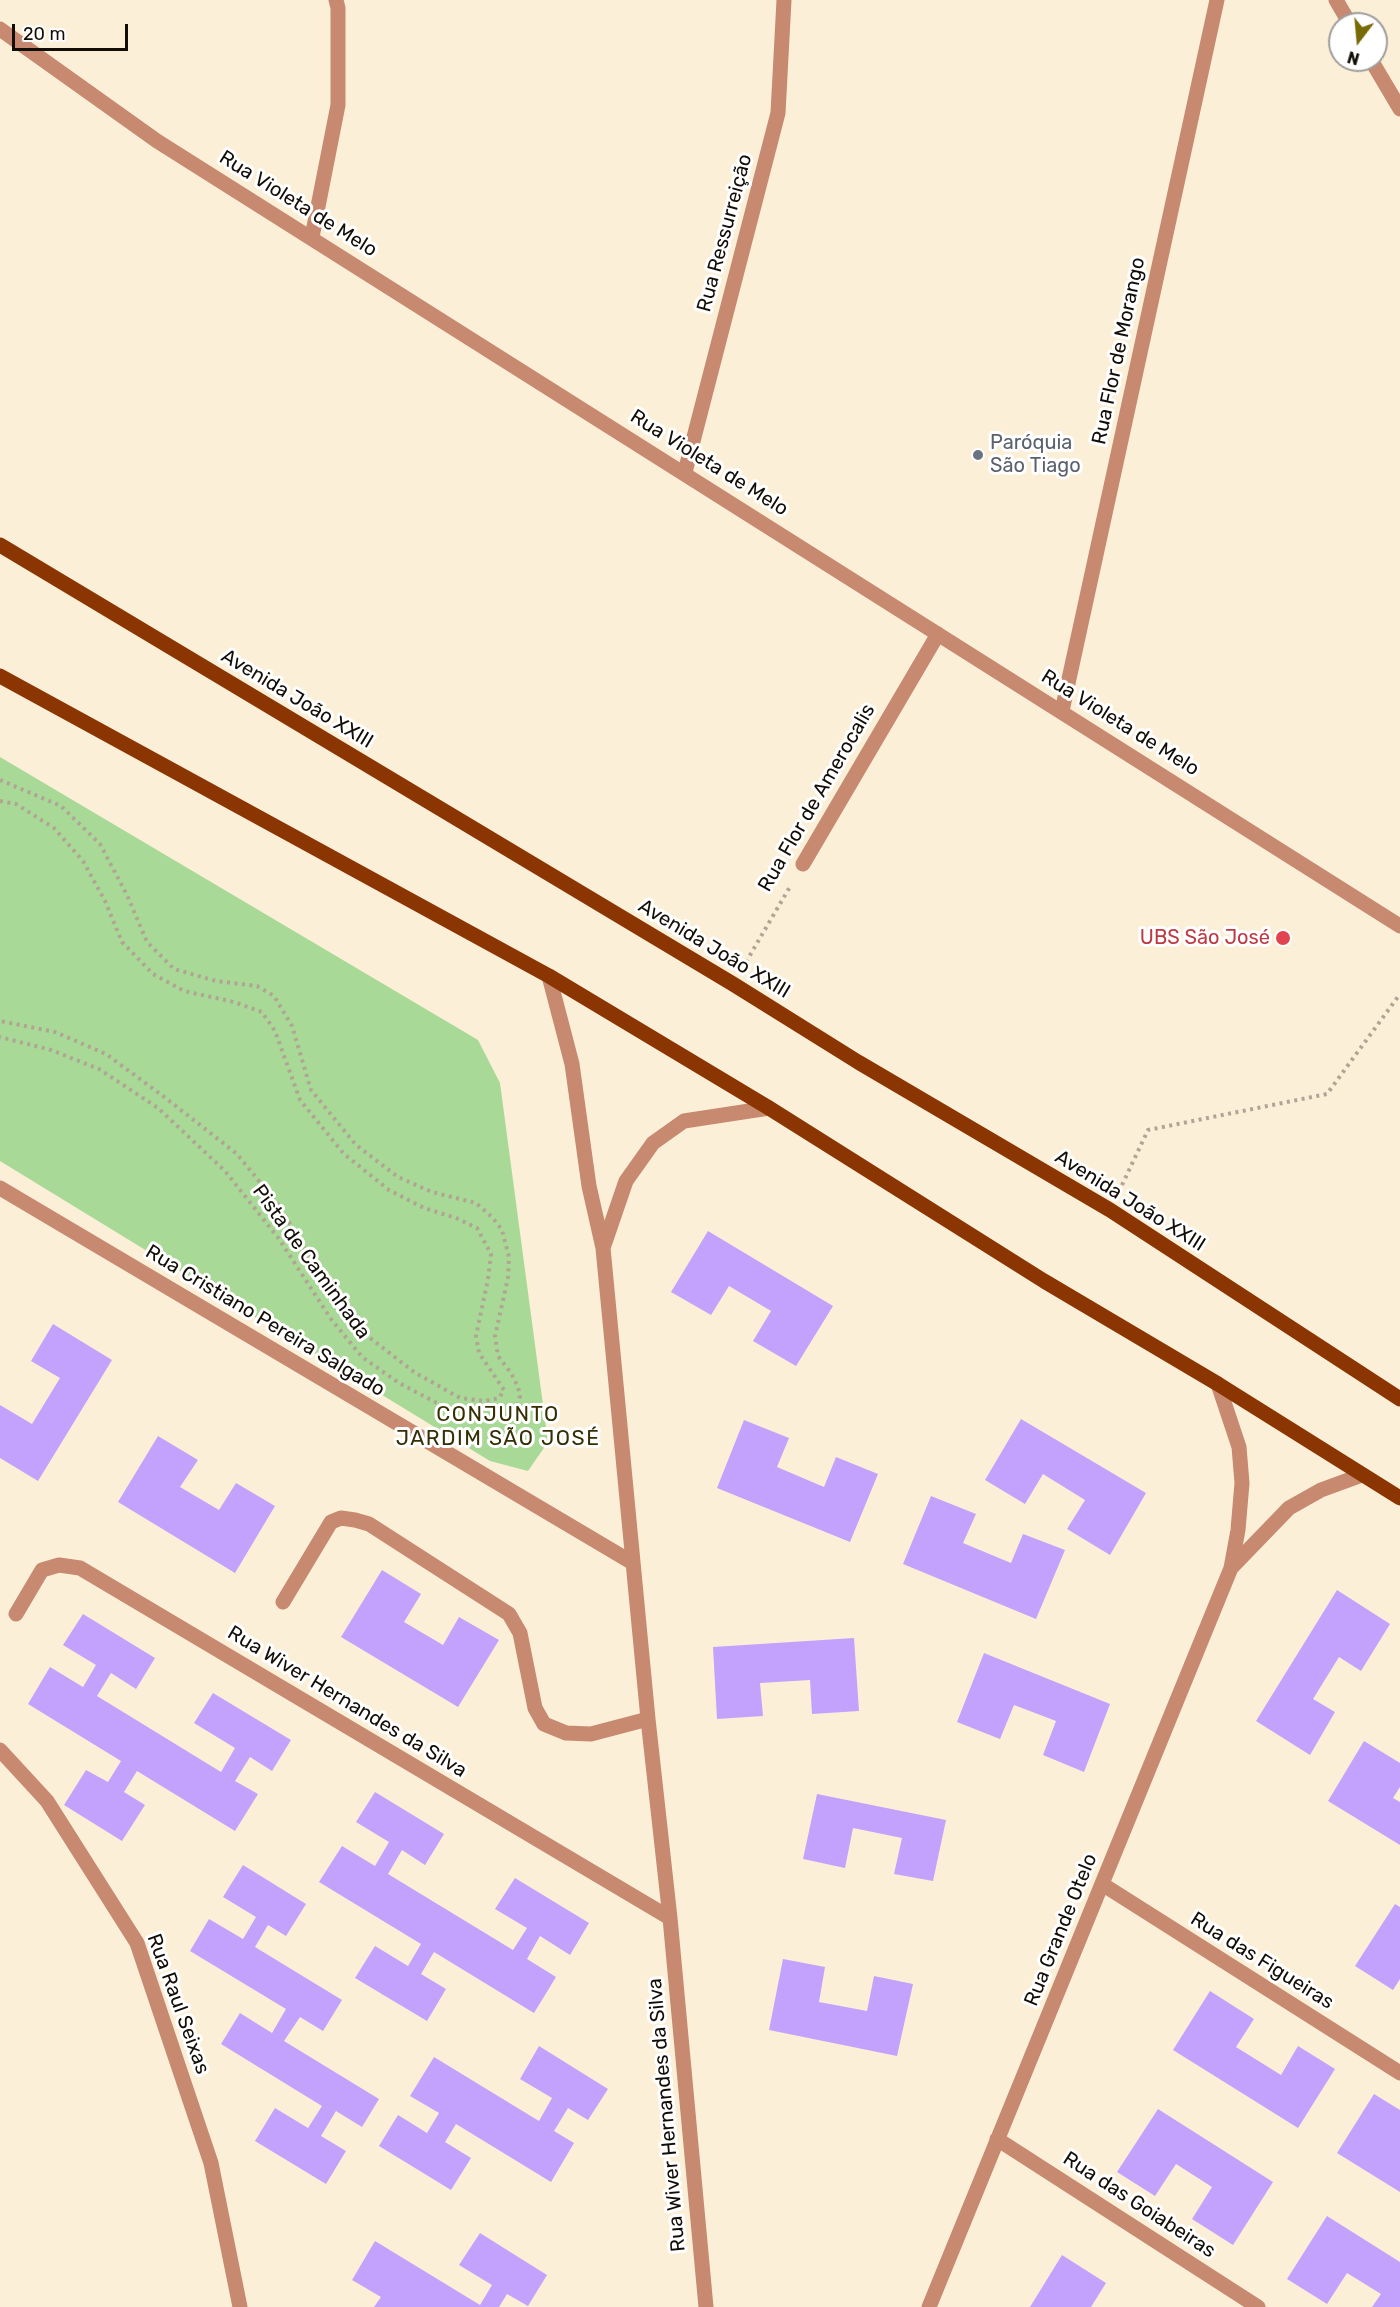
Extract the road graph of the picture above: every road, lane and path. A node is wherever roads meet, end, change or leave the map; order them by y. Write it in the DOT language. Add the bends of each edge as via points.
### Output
graph roads {
  1 [pos="336,0"];
  2 [pos="784,0"];
  3 [pos="1217,0"];
  4 [pos="0,29"];
  5 [pos="1378,72"];
  6 [pos="1400,109"];
  7 [pos="312,237"];
  8 [pos="685,472"];
  9 [pos="0,545"];
  10 [pos="938,634"];
  11 [pos="0,675"];
  12 [pos="1062,711"];
  13 [pos="0,780"];
  14 [pos="0,801"];
  15 [pos="803,864"];
  16 [pos="1400,926"];
  17 [pos="549,976"];
  18 [pos="733,984"];
  19 [pos="1400,994"];
  20 [pos="0,1021"];
  21 [pos="0,1037"];
  22 [pos="769,1108"];
  23 [pos="0,1188"];
  24 [pos="1110,1210"];
  25 [pos="603,1248"];
  26 [pos="1218,1384"];
  27 [pos="1400,1399"];
  28 [pos="1362,1475"];
  29 [pos="1400,1498"];
  30 [pos="633,1563"];
  31 [pos="1231,1568"];
  32 [pos="283,1602"];
  33 [pos="16,1614"];
  34 [pos="648,1719"];
  35 [pos="0,1750"];
  36 [pos="1102,1884"];
  37 [pos="670,1918"];
  38 [pos="1400,2073"];
  39 [pos="998,2139"];
  40 [pos="240,2307"];
  41 [pos="706,2307"];
  42 [pos="929,2307"];
  43 [pos="1257,2307"];
  1 -- 7 [label="street" via="338,105"];
  2 -- 8 [label="street, Rua Ressurreição" via="778,113"];
  3 -- 12 [label="street, Rua Flor de Morango"];
  4 -- 7 [label="street, Rua Violeta de Melo" via="157,141"];
  5 -- 6 [label="street"];
  7 -- 8 [label="street, Rua Violeta de Melo"];
  8 -- 10 [label="street, Rua Violeta de Melo"];
  9 -- 18 [label="main road, Avenida João XXIII"];
  10 -- 12 [label="street, Rua Violeta de Melo"];
  10 -- 15 [label="street, Rua Flor de Amerocalis"];
  11 -- 17 [label="main road"];
  12 -- 16 [label="street, Rua Violeta de Melo"];
  13 -- 21 [label="path, Pista de Caminhada" via="61,806 100,844 147,942 174,969 216,981 257,986 274,996 292,1026 311,1090 356,1145 398,1177 432,1192 476,1203 492,1216 502,1230 509,1257 495,1336 498,1356 518,1387 518,1406 507,1415 488,1418 468,1414 399,1383 362,1357 279,1239 225,1171 158,1108 99,1069 51,1050"];
  14 -- 20 [label="path" via="16,804 54,828 83,861 122,942 153,974 184,991 261,1012 275,1031 300,1100 344,1154 389,1190 477,1228 491,1254 476,1336 479,1353 504,1390 499,1398 460,1398 414,1372 365,1334 328,1288 280,1207 237,1154 163,1096 106,1054 55,1032"];
  15 -- 18 [label="path, Rua Flor de Amerocalis"];
  17 -- 22 [label="main road"];
  17 -- 25 [label="street, Rua Wiver Hernandes da Silva" via="572,1064 589,1186"];
  18 -- 24 [label="main road, Avenida João XXIII"];
  19 -- 24 [label="path" via="1327,1094 1148,1130"];
  22 -- 25 [label="street, Rua Wiver Hernandes da Silva" via="684,1121 652,1143 626,1181"];
  22 -- 26 [label="main road" via="1044,1281"];
  23 -- 30 [label="street, Rua Cristiano Pereira Salgado"];
  24 -- 27 [label="main road, Avenida João XXIII"];
  25 -- 30 [label="street, Rua Wiver Hernandes da Silva"];
  26 -- 28 [label="main road"];
  26 -- 31 [label="street, Rua Grande Otelo" via="1239,1447 1242,1483"];
  28 -- 29 [label="main road"];
  28 -- 31 [label="street, Rua Grande Otelo" via="1321,1490 1289,1508"];
  30 -- 34 [label="street, Rua Wiver Hernandes da Silva"];
  31 -- 36 [label="street, Rua Grande Otelo"];
  32 -- 34 [label="street" via="331,1522 341,1518 369,1524 509,1614 520,1633 535,1708 544,1724 566,1734 591,1734"];
  33 -- 37 [label="street, Rua Wiver Hernandes da Silva" via="42,1569 59,1565 80,1568"];
  34 -- 37 [label="street, Rua Wiver Hernandes da Silva"];
  35 -- 40 [label="street, Rua Raul Seixas" via="47,1801 137,1943 211,2163"];
  36 -- 38 [label="street, Rua das Figueiras"];
  36 -- 39 [label="street, Rua Grande Otelo"];
  37 -- 41 [label="street, Rua Wiver Hernandes da Silva"];
  39 -- 42 [label="street, Rua Grande Otelo"];
  39 -- 43 [label="street, Rua das Goiabeiras"];
}
